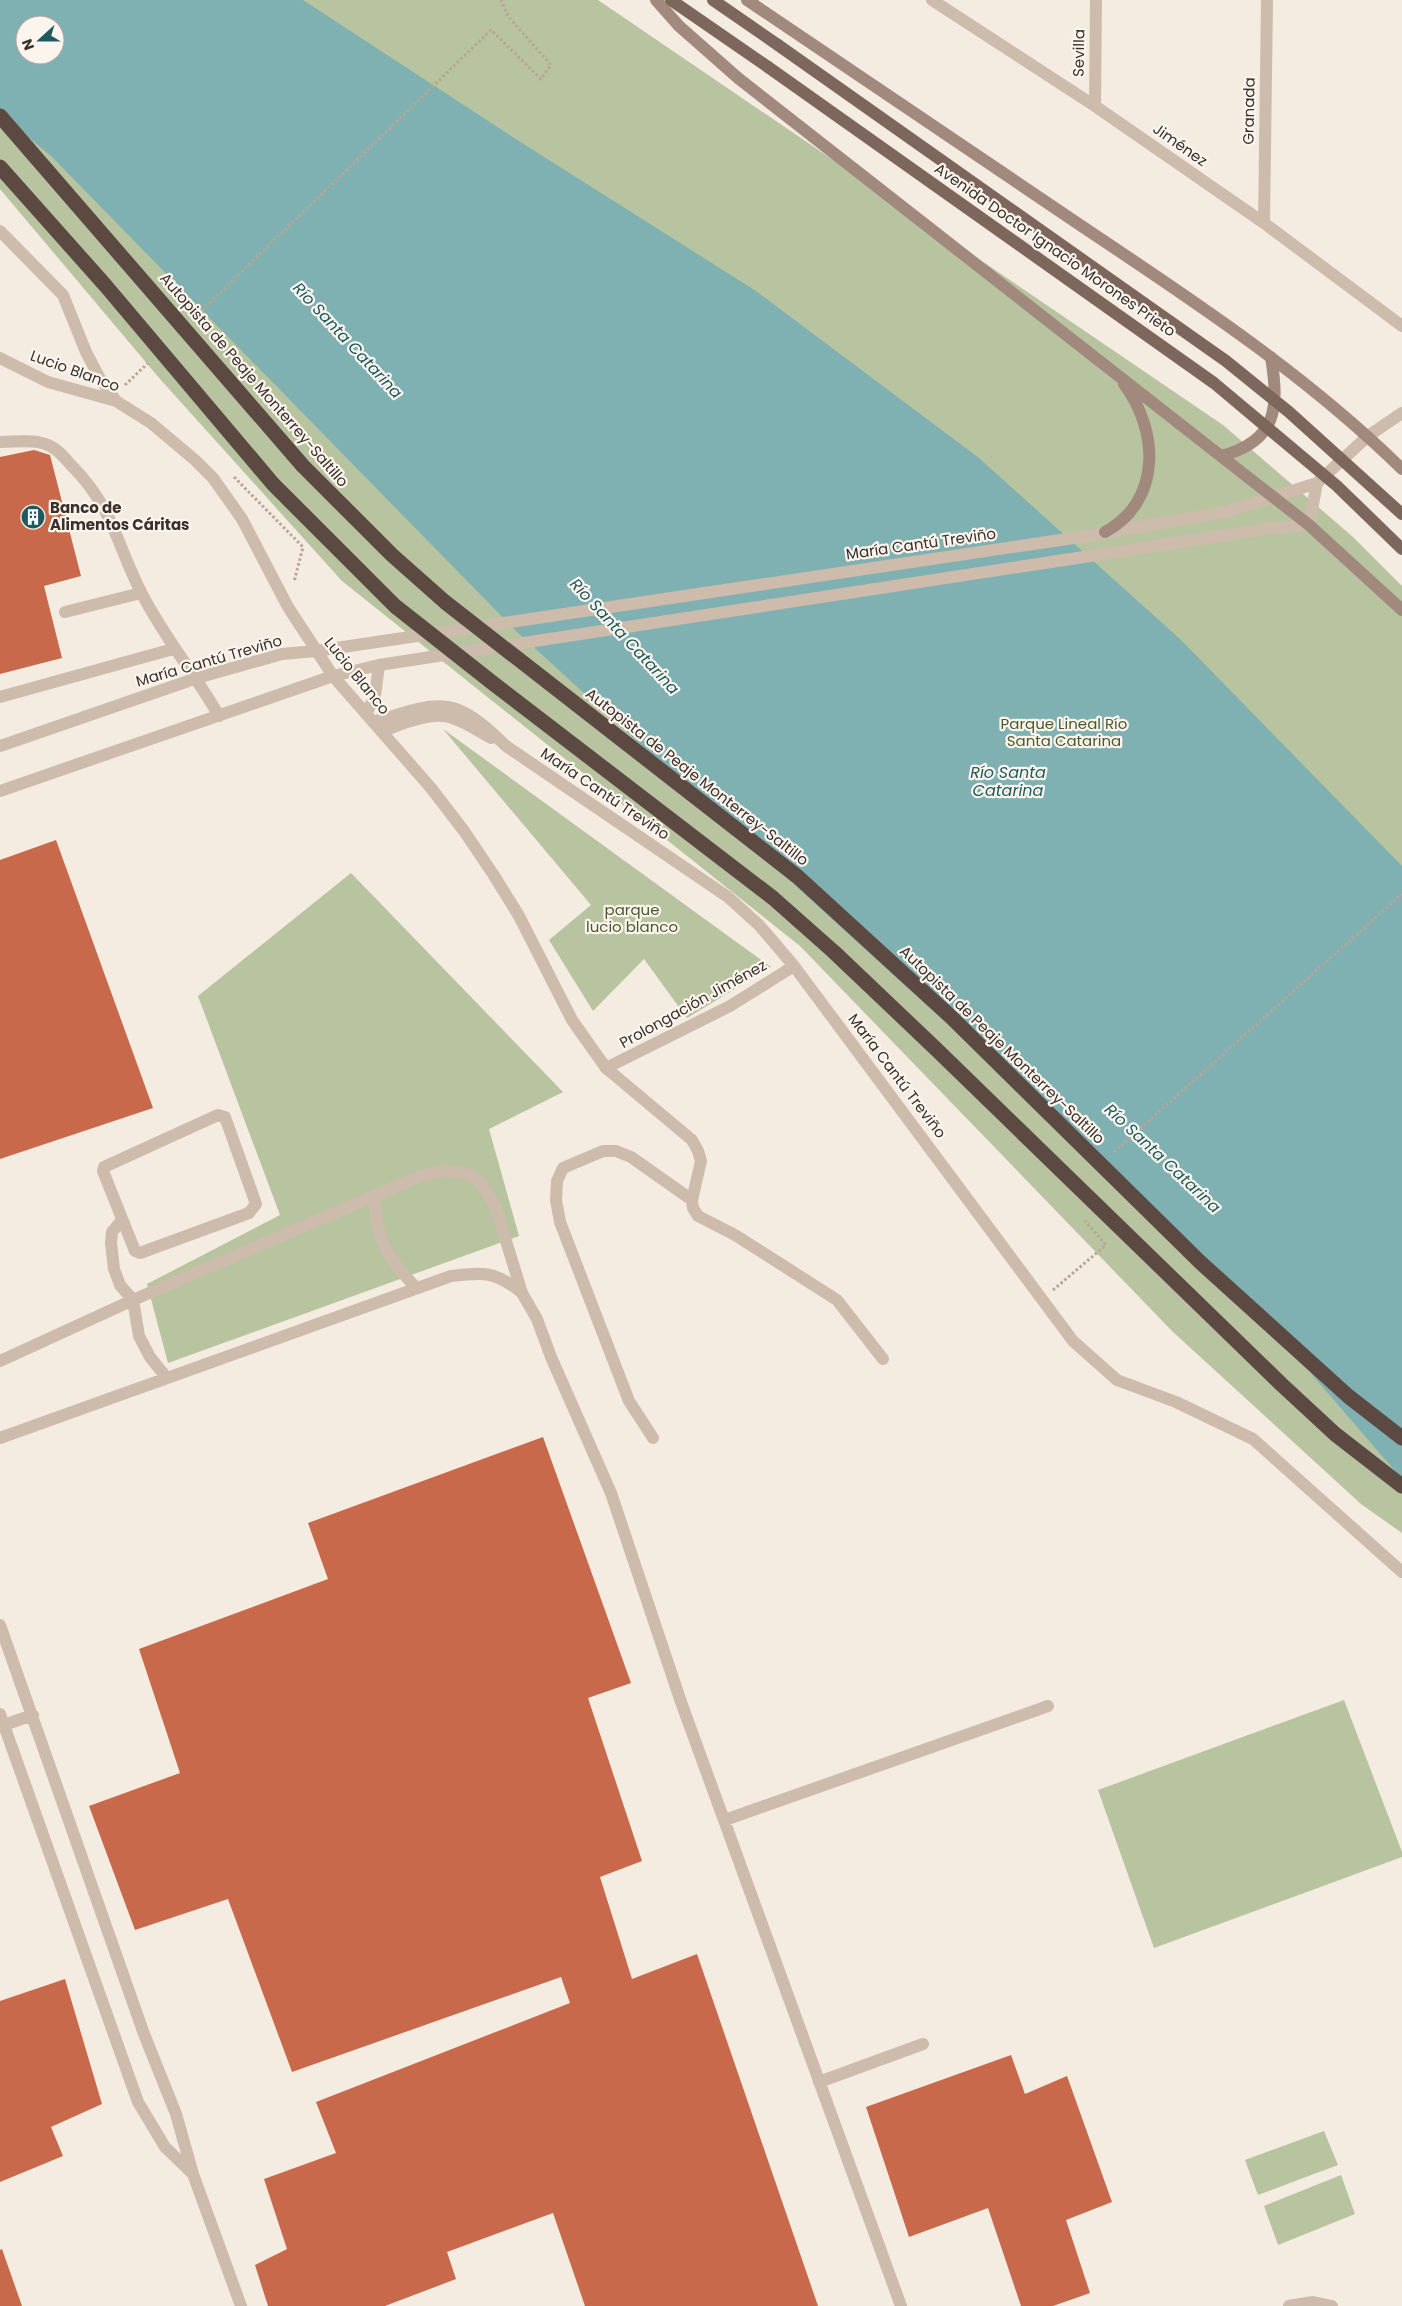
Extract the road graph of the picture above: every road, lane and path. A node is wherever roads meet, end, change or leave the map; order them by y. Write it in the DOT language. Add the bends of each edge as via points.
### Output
graph roads {
  1 [pos="502,0"];
  2 [pos="656,0"];
  3 [pos="671,0"];
  4 [pos="713,0"];
  5 [pos="747,0"];
  6 [pos="1096,0"];
  7 [pos="1267,0"];
  8 [pos="938,1"];
  9 [pos="1094,106"];
  10 [pos="0,116"];
  11 [pos="0,168"];
  12 [pos="1264,223"];
  13 [pos="1,235"];
  14 [pos="188,324"];
  15 [pos="1402,326"];
  16 [pos="1271,357"];
  17 [pos="0,358"];
  18 [pos="153,358"];
  19 [pos="1116,372"];
  20 [pos="125,386"];
  21 [pos="116,401"];
  22 [pos="1402,413"];
  23 [pos="1368,436"];
  24 [pos="0,442"];
  25 [pos="1221,456"];
  26 [pos="1402,469"];
  27 [pos="1317,483"];
  28 [pos="1274,498"];
  29 [pos="1402,514"];
  30 [pos="1308,525"];
  31 [pos="1105,532"];
  32 [pos="1402,549"];
  33 [pos="141,593"];
  34 [pos="1402,610"];
  35 [pos="65,612"];
  36 [pos="174,649"];
  37 [pos="316,651"];
  38 [pos="379,665"];
  39 [pos="333,676"];
  40 [pos="197,678"];
  41 [pos="0,697"];
  42 [pos="219,716"];
  43 [pos="374,723"];
  44 [pos="0,746"];
  45 [pos="0,791"];
  46 [pos="1402,894"];
  47 [pos="794,966"];
  48 [pos="606,1068"];
  49 [pos="1108,1157"];
  50 [pos="374,1196"];
  51 [pos="692,1200"];
  52 [pos="1082,1217"];
  53 [pos="122,1220"];
  54 [pos="1065,1280"];
  55 [pos="416,1288"];
  56 [pos="522,1293"];
  57 [pos="133,1300"];
  58 [pos="883,1359"];
  59 [pos="0,1361"];
  60 [pos="166,1378"];
  61 [pos="0,1438"];
  62 [pos="654,1438"];
  63 [pos="1402,1438"];
  64 [pos="1402,1486"];
  65 [pos="1402,1572"];
  66 [pos="0,1624"];
  67 [pos="1048,1706"];
  68 [pos="33,1715"];
  69 [pos="2,1719"];
  70 [pos="725,1820"];
  71 [pos="923,2044"];
  72 [pos="819,2082"];
  73 [pos="193,2174"];
  74 [pos="241,2306"];
  75 [pos="901,2306"];
  76 [pos="1289,2306"];
  77 [pos="1332,2306"];
  1 -- 14 [label="path" via="508,16 550,66 541,79 491,30"];
  2 -- 19 [label="street" via="679,26 738,78"];
  3 -- 32 [label="main road, Avenida Doctor Ignacio Morones Prieto, bridge" via="1214,383 1337,486"];
  4 -- 29 [label="main road, Avenida Doctor Ignacio Morones Prieto, bridge" via="1226,361 1289,412"];
  5 -- 16 [label="street"];
  6 -- 9 [label="street, Sevilla"];
  7 -- 12 [label="street, Granada"];
  8 -- 9 [label="street, Jiménez"];
  9 -- 12 [label="street, Jiménez"];
  10 -- 63 [label="highway, Autopista de Peaje Monterrey-Saltillo, bridge" via="303,466 392,555 445,602 798,877 950,1016 1200,1262 1348,1396"];
  11 -- 64 [label="highway, bridge" via="273,484 395,606 773,898 936,1049 1280,1384 1335,1434"];
  12 -- 15 [label="street, Jiménez"];
  13 -- 21 [label="street" via="63,295 86,352"];
  16 -- 23 [label="street"];
  16 -- 25 [label="street" via="1276,404 1270,423 1258,439 1241,451"];
  17 -- 21 [label="street, Lucio Blanco" via="48,382"];
  18 -- 20 [label="path"];
  19 -- 25 [label="street"];
  19 -- 31 [label="street" via="1144,418 1149,467 1131,512 1120,524"];
  21 -- 37 [label="street, Lucio Blanco" via="151,424 195,460 228,496 288,607"];
  22 -- 23 [label="street"];
  23 -- 26 [label="street"];
  23 -- 27 [label="street"];
  24 -- 33 [label="street" via="41,442 54,447 87,481 100,498 116,531"];
  25 -- 28 [label="street"];
  27 -- 28 [label="street, María Cantú Treviño"];
  27 -- 30 [label="street"];
  28 -- 30 [label="street"];
  28 -- 31 [label="street, María Cantú Treviño" via="1226,512"];
  30 -- 34 [label="street"];
  30 -- 38 [label="street, bridge"];
  31 -- 37 [label="street, María Cantú Treviño, bridge"];
  33 -- 35 [label="street"];
  33 -- 36 [label="street"];
  36 -- 40 [label="street"];
  36 -- 41 [label="street"];
  37 -- 39 [label="street, Lucio Blanco"];
  37 -- 40 [label="street, María Cantú Treviño" via="282,654"];
  38 -- 39 [label="street"];
  38 -- 43 [label="street"];
  39 -- 42 [label="street"];
  39 -- 43 [label="street, Lucio Blanco"];
  40 -- 42 [label="street"];
  40 -- 44 [label="street, María Cantú Treviño"];
  42 -- 45 [label="street"];
  43 -- 47 [label="street, María Cantú Treviño" via="448,717 506,746 728,897 759,925"];
  43 -- 48 [label="street, Lucio Blanco" via="431,788 478,853 519,916 572,1020"];
  46 -- 49 [label="path"];
  47 -- 48 [label="street, Prolongación Jiménez" via="730,1006"];
  47 -- 65 [label="street, María Cantú Treviño" via="1074,1341 1117,1380 1176,1402 1253,1439"];
  48 -- 51 [label="street, Lucio Blanco" via="692,1140 701,1161"];
  50 -- 55 [label="street" via="376,1225 383,1245 392,1261"];
  50 -- 56 [label="street" via="418,1177 446,1170 470,1175 479,1181 495,1204"];
  50 -- 57 [label="street"];
  51 -- 58 [label="street" via="698,1216 735,1235 837,1300"];
  51 -- 62 [label="street" via="631,1157 616,1151 603,1151 564,1168 558,1181 556,1200 560,1222 629,1400"];
  52 -- 54 [label="path" via="1106,1245"];
  53 -- 53 [label="street" via="135,1251 140,1253 249,1213 256,1204 225,1117 218,1115 104,1167"];
  53 -- 57 [label="street" via="112,1232 114,1269 120,1285"];
  55 -- 56 [label="street" via="471,1273 489,1274 506,1280"];
  55 -- 60 [label="street"];
  56 -- 70 [label="street" via="537,1319 611,1494 681,1702"];
  57 -- 59 [label="street"];
  57 -- 60 [label="street" via="139,1336"];
  60 -- 61 [label="street"];
  66 -- 68 [label="street"];
  67 -- 70 [label="street"];
  68 -- 69 [label="street"];
  68 -- 73 [label="street" via="144,2034 176,2114"];
  69 -- 73 [label="street" via="138,2102 165,2147"];
  70 -- 72 [label="street"];
  71 -- 72 [label="street"];
  72 -- 75 [label="street"];
  73 -- 74 [label="street"];
  76 -- 77 [label="street" via="1313,2302"];
}
